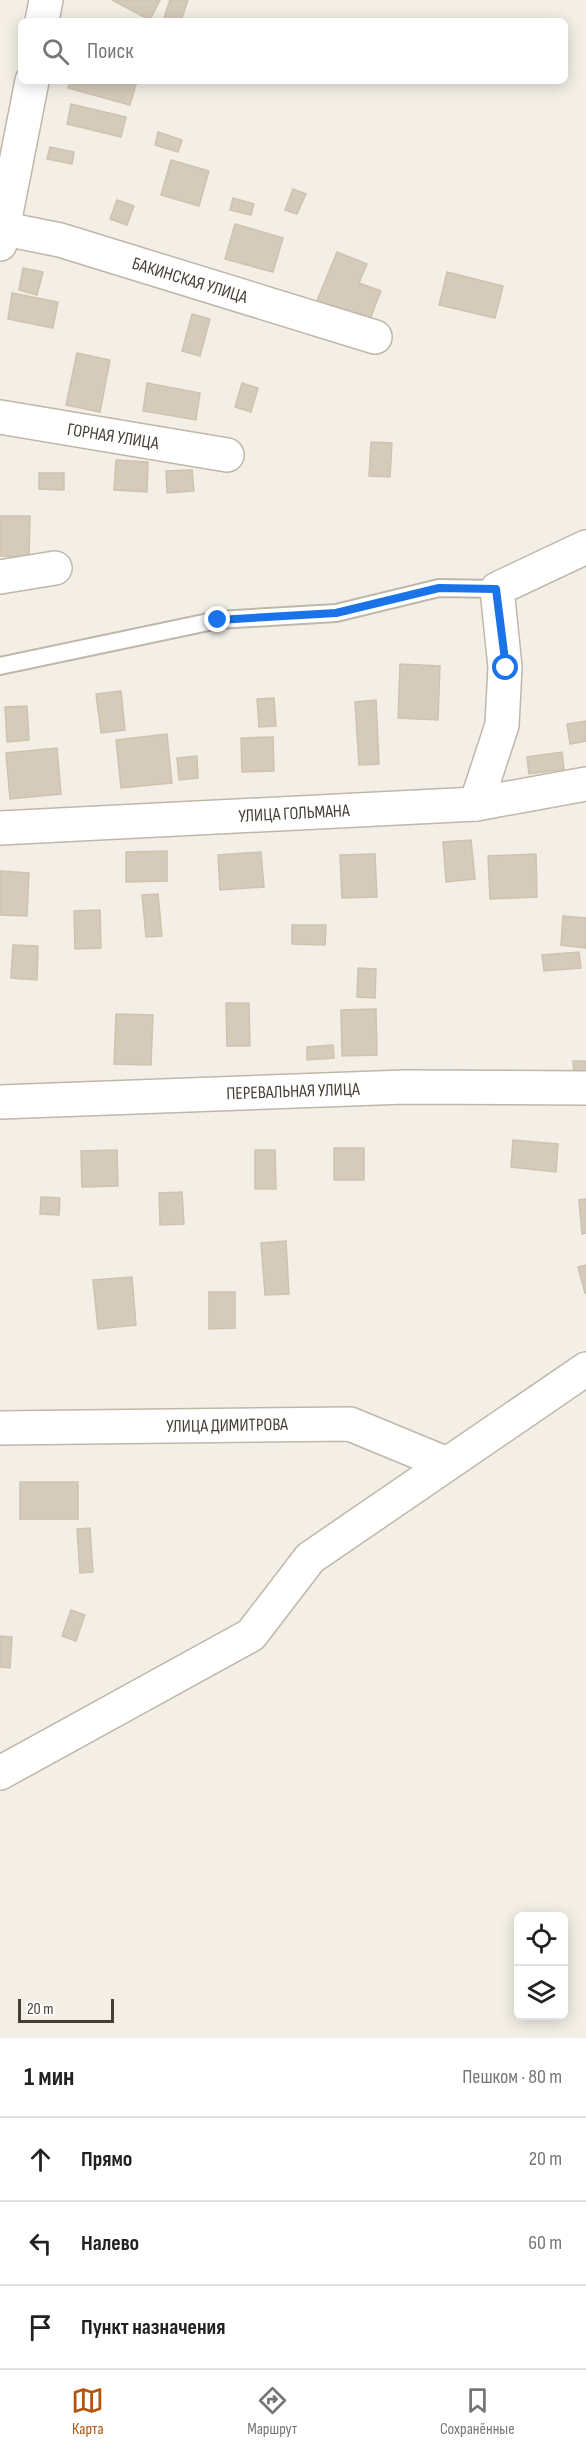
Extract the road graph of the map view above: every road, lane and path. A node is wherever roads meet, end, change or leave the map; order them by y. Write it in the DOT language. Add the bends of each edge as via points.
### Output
graph roads {
  1 [pos="46,0"];
  2 [pos="43,18"];
  3 [pos="31,84"];
  4 [pos="2,237"];
  5 [pos="375,337"];
  6 [pos="0,417"];
  7 [pos="227,455"];
  8 [pos="586,546"];
  9 [pos="55,568"];
  10 [pos="0,577"];
  11 [pos="496,589"];
  12 [pos="0,666"];
  13 [pos="586,784"];
  14 [pos="476,804"];
  15 [pos="0,828"];
  16 [pos="586,1089"];
  17 [pos="0,1102"];
  18 [pos="586,1369"];
  19 [pos="0,1428"];
  20 [pos="447,1464"];
  21 [pos="0,1773"];
  1 -- 2 [label="street"];
  3 -- 4 [label="street"];
  4 -- 5 [label="street, БАКИНСКАЯ УЛИЦА" via="60,240"];
  6 -- 7 [label="street, ГОРНАЯ УЛИЦА"];
  8 -- 11 [label="street"];
  9 -- 10 [label="street"];
  11 -- 12 [label="lane" via="439,588 336,613 218,620"];
  11 -- 14 [label="street" via="506,668 502,725"];
  13 -- 14 [label="street, УЛИЦА ГОЛЬМАНА"];
  14 -- 15 [label="street, УЛИЦА ГОЛЬМАНА"];
  16 -- 17 [label="street, ПЕРЕВАЛЬНАЯ УЛИЦА" via="405,1087"];
  18 -- 20 [label="street"];
  19 -- 20 [label="street, УЛИЦА ДИМИТРОВА" via="350,1424"];
  20 -- 21 [label="street" via="310,1558 251,1635"];
}
